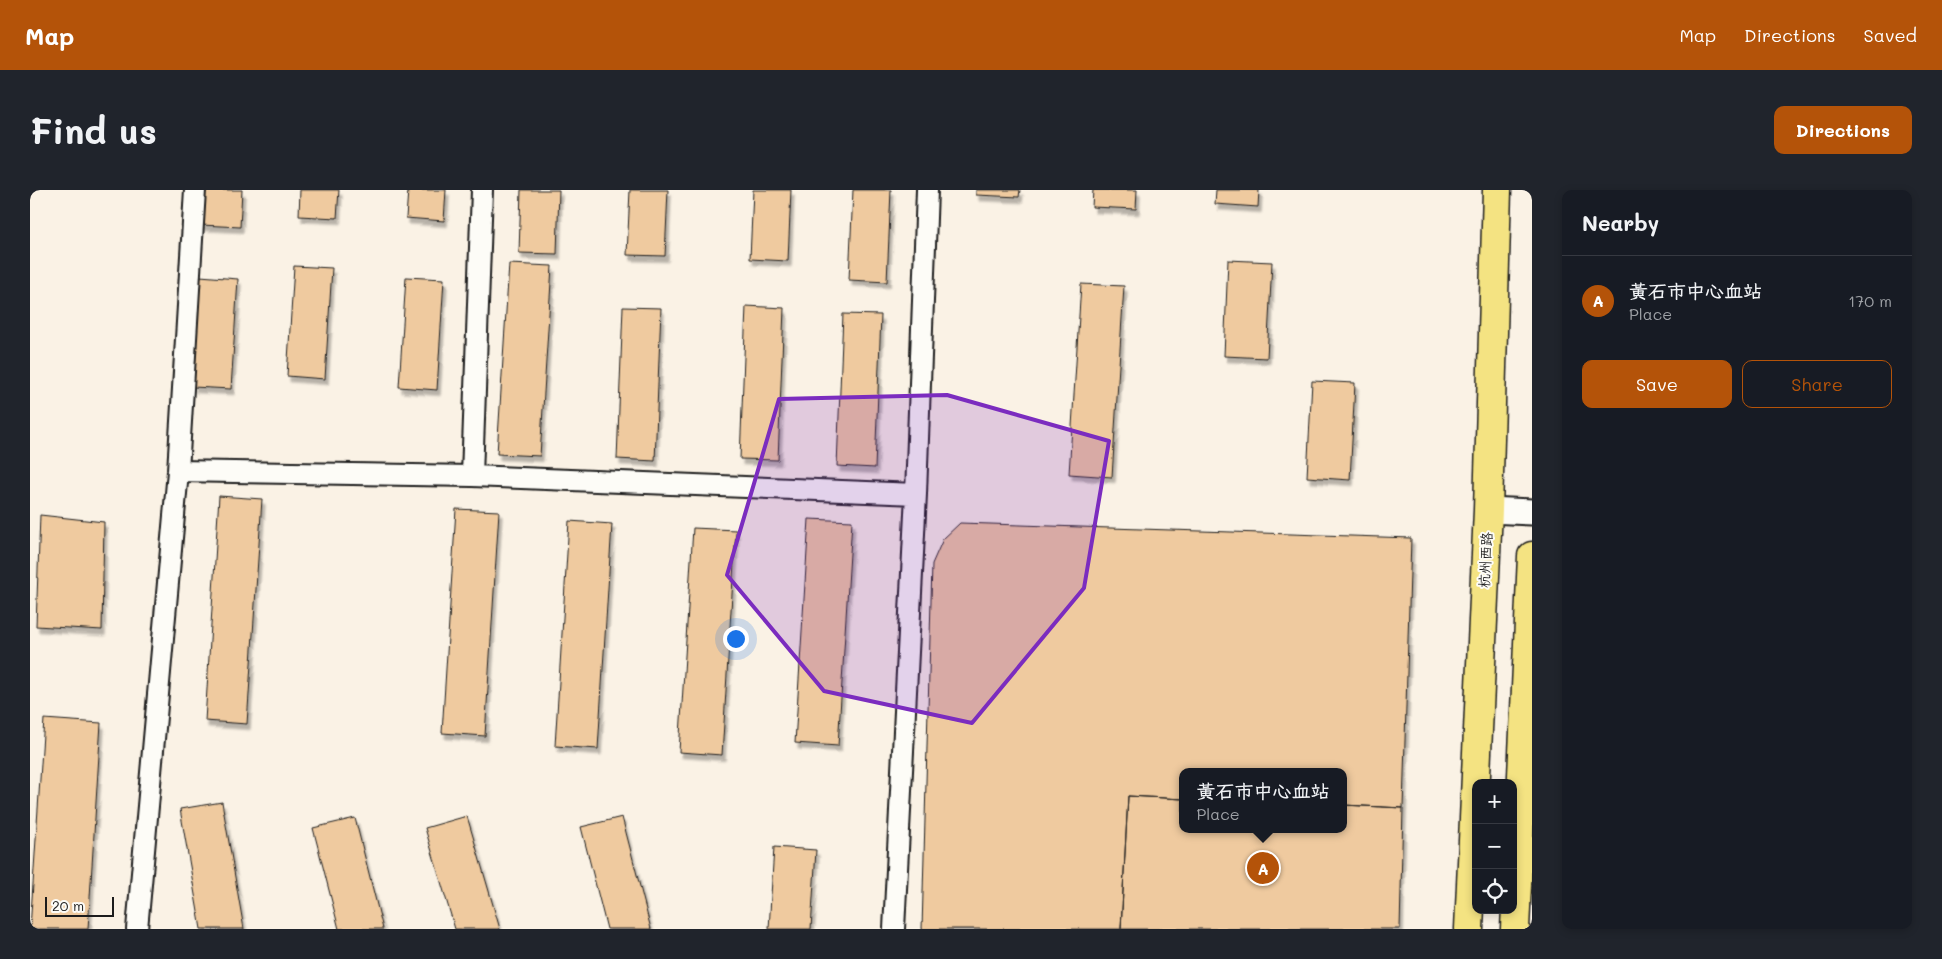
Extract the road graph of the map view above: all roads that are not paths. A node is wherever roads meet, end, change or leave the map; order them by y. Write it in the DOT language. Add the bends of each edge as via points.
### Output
graph roads {
  1 [pos="195,190"];
  2 [pos="482,190"];
  3 [pos="927,190"];
  4 [pos="1497,190"];
  5 [pos="178,471"];
  6 [pos="472,476"];
  7 [pos="916,494"];
  8 [pos="1488,510"];
  9 [pos="1532,512"];
  10 [pos="1532,556"];
  11 [pos="137,929"];
  12 [pos="894,929"];
  13 [pos="1468,929"];
  14 [pos="1515,929"];
  1 -- 5 [label="street"];
  2 -- 6 [label="street"];
  3 -- 7 [label="street"];
  4 -- 8 [label="main road, 杭州西路"];
  5 -- 6 [label="street"];
  5 -- 11 [label="street"];
  6 -- 7 [label="street"];
  7 -- 12 [label="street"];
  8 -- 9 [label="street"];
  8 -- 13 [label="main road, 杭州西路"];
  10 -- 14 [label="main road"];
}
